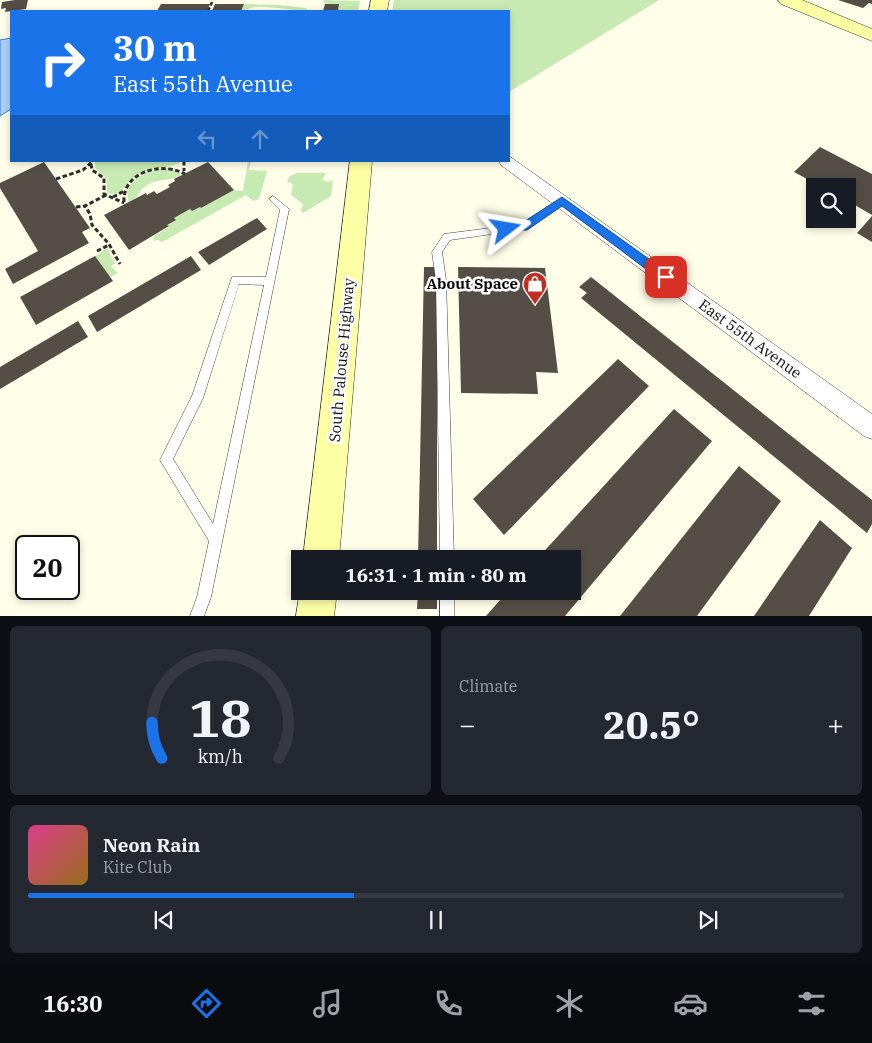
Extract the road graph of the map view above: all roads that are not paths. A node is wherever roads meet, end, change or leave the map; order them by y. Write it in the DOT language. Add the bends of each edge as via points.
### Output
graph roads {
  1 [pos="787,0"];
  2 [pos="872,36"];
  3 [pos="360,162"];
  4 [pos="508,162"];
  5 [pos="273,199"];
  6 [pos="562,201"];
  7 [pos="269,281"];
  8 [pos="872,428"];
  9 [pos="216,540"];
  10 [pos="322,550"];
  11 [pos="448,550"];
  12 [pos="317,600"];
  13 [pos="447,600"];
  14 [pos="197,616"];
  15 [pos="315,616"];
  16 [pos="447,616"];
  1 -- 2 [label="main road"];
  3 -- 10 [label="main road, South Palouse Highway"];
  4 -- 6 [label="street, East 55th Avenue"];
  5 -- 7 [label="lane" via="285,209"];
  6 -- 8 [label="street, East 55th Avenue"];
  6 -- 11 [label="lane" via="524,227 447,237 436,252 442,280"];
  7 -- 9 [label="lane"];
  7 -- 9 [label="lane" via="235,280 197,398 166,460"];
  9 -- 14 [label="lane"];
  12 -- 15 [label="main road"];
  13 -- 16 [label="lane"];
}
